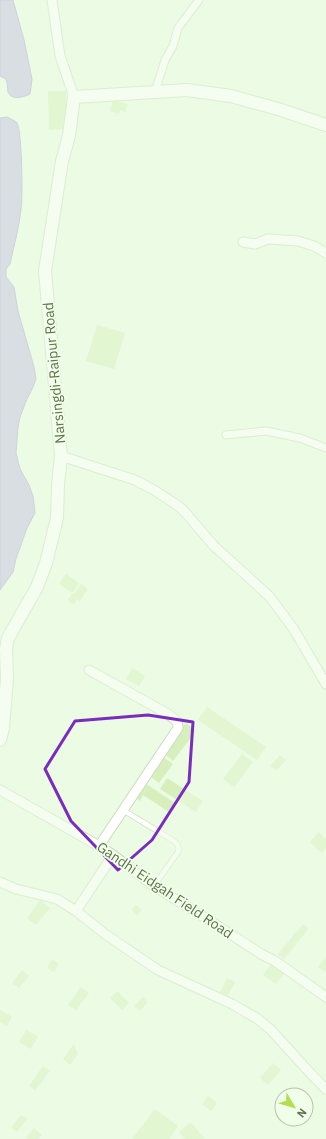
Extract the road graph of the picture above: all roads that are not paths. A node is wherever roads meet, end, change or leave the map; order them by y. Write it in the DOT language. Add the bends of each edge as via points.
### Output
graph roads {
  1 [pos="52,0"];
  2 [pos="199,0"];
  3 [pos="155,92"];
  4 [pos="74,97"];
  5 [pos="326,125"];
  6 [pos="243,242"];
  7 [pos="326,253"];
  8 [pos="226,435"];
  9 [pos="326,448"];
  10 [pos="61,456"];
  11 [pos="89,670"];
  12 [pos="326,684"];
  13 [pos="0,740"];
  14 [pos="0,790"];
  15 [pos="123,810"];
  16 [pos="99,846"];
  17 [pos="113,855"];
  18 [pos="0,882"];
  19 [pos="154,886"];
  20 [pos="76,911"];
  21 [pos="326,997"];
  22 [pos="326,1089"];
  1 -- 4 [label="street, Narsingdi-Raipur Road" via="60,56"];
  2 -- 3 [label="street" via="178,28"];
  3 -- 4 [label="street"];
  3 -- 5 [label="street" via="187,90 231,96 278,108"];
  4 -- 10 [label="street, Narsingdi-Raipur Road" via="45,271"];
  6 -- 7 [label="street" via="255,244 268,239 298,241"];
  8 -- 9 [label="street" via="266,431 300,438"];
  10 -- 12 [label="street" via="135,480 184,511 214,546 268,596 293,628"];
  10 -- 13 [label="street, Narsingdi-Raipur Road" via="57,518 46,563 37,587 8,638 7,680"];
  11 -- 15 [label="street" via="168,714 177,723 178,728"];
  14 -- 16 [label="street, Gandhi Eidgah Field Road"];
  15 -- 16 [label="street"];
  15 -- 19 [label="lane" via="178,845 178,852"];
  16 -- 17 [label="street, Gandhi Eidgah Field Road"];
  17 -- 19 [label="street, Gandhi Eidgah Field Road"];
  17 -- 20 [label="street"];
  18 -- 20 [label="street" via="16,889 57,899"];
  19 -- 21 [label="street, Gandhi Eidgah Field Road" via="276,961"];
  20 -- 22 [label="street" via="158,970 232,1004 258,1019"];
}
